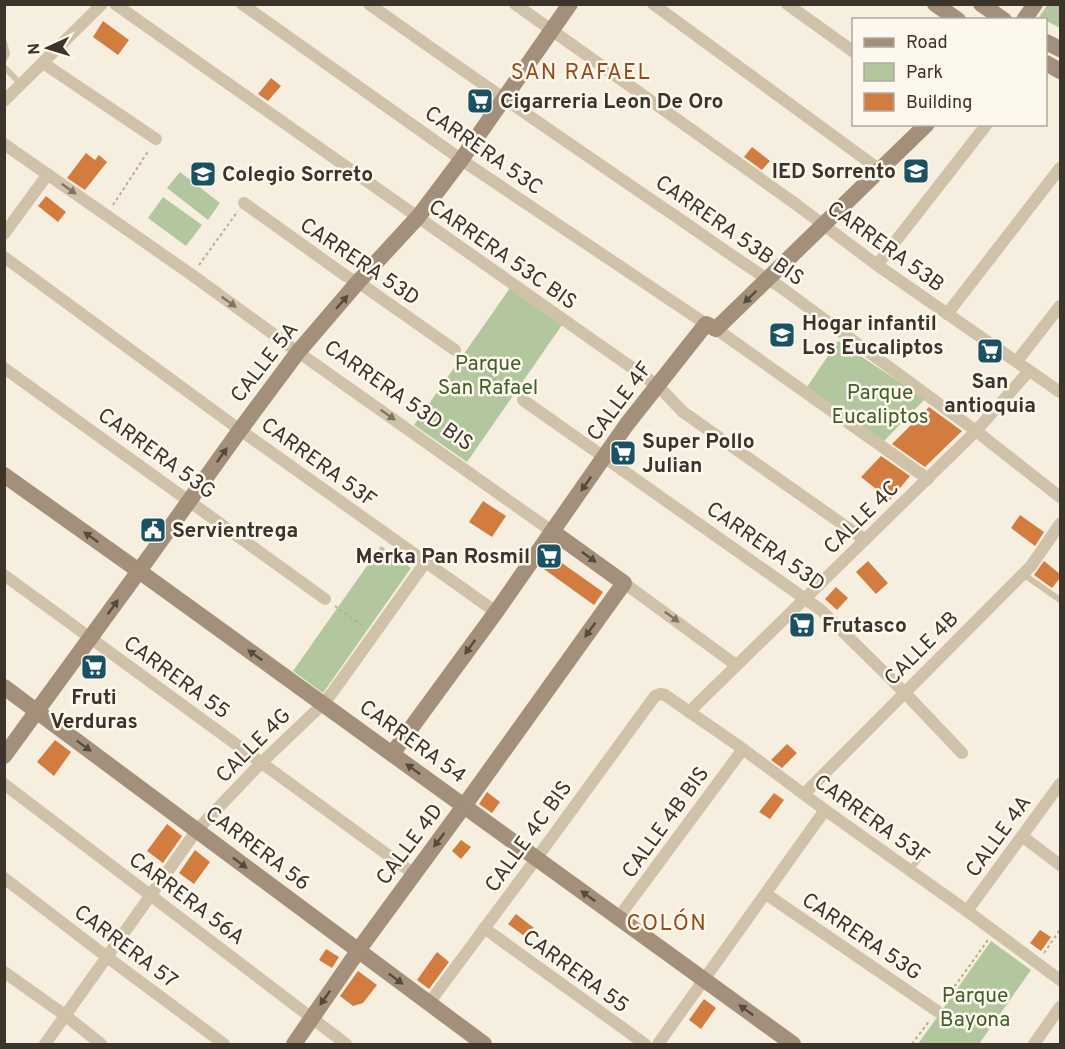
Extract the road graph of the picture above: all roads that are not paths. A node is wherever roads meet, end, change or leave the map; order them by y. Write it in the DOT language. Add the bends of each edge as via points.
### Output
graph roads {
  1 [pos="102,4"];
  2 [pos="115,4"];
  3 [pos="242,4"];
  4 [pos="369,4"];
  5 [pos="515,4"];
  6 [pos="570,4"];
  7 [pos="653,4"];
  8 [pos="787,4"];
  9 [pos="935,4"];
  10 [pos="981,4"];
  11 [pos="1035,4"];
  12 [pos="955,18"];
  13 [pos="1001,18"];
  14 [pos="1025,18"];
  15 [pos="552,30"];
  16 [pos="4,42"];
  17 [pos="852,51"];
  18 [pos="4,58"];
  19 [pos="43,63"];
  20 [pos="4,67"];
  21 [pos="21,85"];
  22 [pos="504,100"];
  23 [pos="4,101"];
  24 [pos="925,126"];
  25 [pos="985,126"];
  26 [pos="156,139"];
  27 [pos="4,144"];
  28 [pos="461,160"];
  29 [pos="1060,168"];
  30 [pos="880,170"];
  31 [pos="48,174"];
  32 [pos="244,203"];
  33 [pos="418,217"];
  34 [pos="824,225"];
  35 [pos="4,234"];
  36 [pos="4,257"];
  37 [pos="877,265"];
  38 [pos="768,280"];
  39 [pos="358,282"];
  40 [pos="1060,306"];
  41 [pos="947,314"];
  42 [pos="711,326"];
  43 [pos="455,350"];
  44 [pos="298,352"];
  45 [pos="1017,361"];
  46 [pos="4,368"];
  47 [pos="1029,370"];
  48 [pos="657,386"];
  49 [pos="1060,392"];
  50 [pos="523,400"];
  51 [pos="240,430"];
  52 [pos="976,431"];
  53 [pos="605,457"];
  54 [pos="4,476"];
  55 [pos="928,479"];
  56 [pos="1060,497"];
  57 [pos="189,500"];
  58 [pos="1060,524"];
  59 [pos="553,532"];
  60 [pos="865,540"];
  61 [pos="426,562"];
  62 [pos="139,571"];
  63 [pos="1022,574"];
  64 [pos="4,575"];
  65 [pos="624,583"];
  66 [pos="806,598"];
  67 [pos="325,599"];
  68 [pos="1060,600"];
  69 [pos="496,612"];
  70 [pos="91,637"];
  71 [pos="736,665"];
  72 [pos="4,687"];
  73 [pos="904,693"];
  74 [pos="660,694"];
  75 [pos="323,704"];
  76 [pos="37,711"];
  77 [pos="689,712"];
  78 [pos="743,749"];
  79 [pos="962,753"];
  80 [pos="392,754"];
  81 [pos="4,756"];
  82 [pos="261,763"];
  83 [pos="4,783"];
  84 [pos="1060,784"];
  85 [pos="804,795"];
  86 [pos="464,806"];
  87 [pos="825,810"];
  88 [pos="197,831"];
  89 [pos="1022,836"];
  90 [pos="536,859"];
  91 [pos="918,860"];
  92 [pos="1060,864"];
  93 [pos="910,870"];
  94 [pos="414,874"];
  95 [pos="4,878"];
  96 [pos="151,894"];
  97 [pos="766,894"];
  98 [pos="967,911"];
  99 [pos="618,918"];
  100 [pos="484,928"];
  101 [pos="358,951"];
  102 [pos="107,957"];
  103 [pos="4,972"];
  104 [pos="705,980"];
  105 [pos="1060,980"];
  106 [pos="429,1003"];
  107 [pos="1060,1007"];
  108 [pos="937,1011"];
  109 [pos="66,1016"];
  110 [pos="311,1018"];
  111 [pos="45,1044"];
  112 [pos="101,1044"];
  113 [pos="224,1044"];
  114 [pos="294,1044"];
  115 [pos="346,1044"];
  116 [pos="484,1044"];
  117 [pos="645,1044"];
  118 [pos="658,1044"];
  119 [pos="794,1044"];
  120 [pos="1034,1044"];
  1 -- 19 [label="street"];
  2 -- 33 [label="street, CARRERA 53C BIS"];
  3 -- 28 [label="street, CARRERA 53C"];
  4 -- 22 [label="street, CARRERA 53B BIS"];
  5 -- 15 [label="street, CARRERA 53B"];
  6 -- 15 [label="street, CALLE 5A"];
  7 -- 30 [label="street"];
  8 -- 17 [label="street"];
  9 -- 12 [label="street"];
  10 -- 13 [label="street"];
  11 -- 14 [label="street"];
  15 -- 22 [label="street, CALLE 5A"];
  15 -- 34 [label="street, CARRERA 53B"];
  16 -- 18 [label="lane"];
  19 -- 21 [label="street"];
  19 -- 26 [label="street"];
  20 -- 21 [label="lane"];
  21 -- 23 [label="street"];
  22 -- 28 [label="street, CALLE 5A"];
  22 -- 38 [label="street, CARRERA 53B BIS"];
  24 -- 30 [label="street, CALLE 4F"];
  25 -- 37 [label="street"];
  27 -- 31 [label="street, CARRERA 53D BIS"];
  28 -- 33 [label="street, CALLE 5A"];
  28 -- 42 [label="street, CARRERA 53C"];
  29 -- 41 [label="street"];
  30 -- 34 [label="street, CALLE 4F"];
  31 -- 35 [label="street"];
  31 -- 44 [label="street, CARRERA 53D BIS, one-way"];
  32 -- 39 [label="street, CARRERA 53D"];
  33 -- 39 [label="street, CALLE 5A"];
  33 -- 48 [label="street, CARRERA 53C BIS"];
  34 -- 37 [label="street, CARRERA 53B"];
  34 -- 38 [label="street, CALLE 4F"];
  36 -- 51 [label="street, CARRERA 53F"];
  37 -- 41 [label="street, CARRERA 53B"];
  38 -- 42 [label="street, CALLE 4F, one-way"];
  38 -- 52 [label="street, CARRERA 53B BIS"];
  39 -- 43 [label="street, CARRERA 53D"];
  44 -- 39 [label="street, CALLE 5A, one-way"];
  40 -- 45 [label="street"];
  41 -- 45 [label="street, CARRERA 53B"];
  42 -- 48 [label="street, CALLE 4F"];
  42 -- 55 [label="street, CARRERA 53C"];
  44 -- 51 [label="street, CALLE 5A"];
  44 -- 59 [label="street, CARRERA 53D BIS, one-way"];
  45 -- 47 [label="street, CARRERA 53B"];
  46 -- 57 [label="street, CARRERA 53G"];
  47 -- 49 [label="street, CARRERA 53B"];
  47 -- 52 [label="street, CALLE 4C"];
  48 -- 53 [label="street, CALLE 4F"];
  48 -- 60 [label="street, CARRERA 53C BIS" via="683,412"];
  50 -- 53 [label="street, CARRERA 53D"];
  57 -- 51 [label="street, CALLE 5A, one-way"];
  51 -- 61 [label="street, CARRERA 53F"];
  52 -- 55 [label="street, CALLE 4C"];
  52 -- 56 [label="street, CARRERA 53B BIS"];
  53 -- 59 [label="street, CALLE 4F, one-way"];
  53 -- 66 [label="street, CARRERA 53D"];
  62 -- 54 [label="street, CARRERA 54, one-way"];
  55 -- 60 [label="street, CALLE 4C"];
  57 -- 62 [label="street, CALLE 5A"];
  57 -- 67 [label="street, CARRERA 53G"];
  58 -- 63 [label="street, CALLE 4B"];
  59 -- 65 [label="street, CARRERA 53D BIS, one-way"];
  59 -- 69 [label="street, CALLE 4F"];
  60 -- 66 [label="street, CALLE 4C"];
  61 -- 69 [label="street, CARRERA 53F"];
  61 -- 75 [label="street, CALLE 4G"];
  70 -- 62 [label="street, CALLE 5A, one-way"];
  75 -- 62 [label="street, CARRERA 54, one-way"];
  63 -- 68 [label="lane"];
  63 -- 73 [label="street, CALLE 4B"];
  64 -- 70 [label="street, CARRERA 55"];
  65 -- 71 [label="street, CARRERA 53D BIS, one-way"];
  65 -- 86 [label="street, CALLE 4D, one-way"];
  66 -- 71 [label="street, CALLE 4C"];
  66 -- 73 [label="street, CARRERA 53D"];
  69 -- 80 [label="street, CALLE 4F, one-way"];
  70 -- 76 [label="street, CALLE 5A"];
  70 -- 82 [label="street, CARRERA 55"];
  71 -- 77 [label="street, CALLE 4C"];
  72 -- 76 [label="street, CARRERA 56"];
  73 -- 79 [label="street, CARRERA 53D"];
  73 -- 85 [label="street, CALLE 4B"];
  74 -- 77 [label="street, CARRERA 53F"];
  74 -- 90 [label="street, CALLE 4C BIS"];
  75 -- 80 [label="street, CARRERA 54"];
  75 -- 82 [label="street, CALLE 4G"];
  76 -- 81 [label="street, CALLE 5A"];
  76 -- 88 [label="street, CARRERA 56, one-way"];
  77 -- 78 [label="street, CARRERA 53F"];
  78 -- 85 [label="street, CARRERA 53F"];
  78 -- 99 [label="street, CALLE 4B BIS"];
  86 -- 80 [label="street, CARRERA 54, one-way"];
  82 -- 88 [label="street, CALLE 4G"];
  82 -- 94 [label="street, CARRERA 55"];
  83 -- 96 [label="street, CARRERA 56A"];
  84 -- 89 [label="street, CALLE 4A"];
  85 -- 87 [label="street, CARRERA 53F"];
  86 -- 90 [label="street, CARRERA 54"];
  86 -- 94 [label="street, CALLE 4D, one-way"];
  87 -- 93 [label="street, CARRERA 53F"];
  87 -- 97 [label="street"];
  88 -- 96 [label="street, CALLE 4G"];
  88 -- 101 [label="street, CARRERA 56, one-way"];
  89 -- 92 [label="street"];
  89 -- 98 [label="street, CALLE 4A"];
  99 -- 90 [label="street, CARRERA 54, one-way"];
  90 -- 100 [label="street, CALLE 4C BIS"];
  91 -- 93 [label="lane"];
  93 -- 98 [label="street, CARRERA 53F"];
  94 -- 101 [label="street, CALLE 4D"];
  95 -- 102 [label="street, CARRERA 57"];
  96 -- 102 [label="street, CALLE 4G"];
  96 -- 110 [label="street, CARRERA 56A"];
  97 -- 104 [label="street"];
  97 -- 108 [label="street, CARRERA 53G"];
  98 -- 105 [label="street, CARRERA 53F"];
  99 -- 104 [label="street, CARRERA 54"];
  100 -- 106 [label="street, CALLE 4C BIS"];
  100 -- 117 [label="street, CARRERA 55"];
  101 -- 106 [label="street, CARRERA 56, one-way"];
  101 -- 110 [label="street, CALLE 4D, one-way"];
  102 -- 109 [label="street, CALLE 4G"];
  102 -- 113 [label="street, CARRERA 57"];
  103 -- 109 [label="street"];
  104 -- 118 [label="street"];
  119 -- 104 [label="street, CARRERA 54, one-way"];
  106 -- 116 [label="street, CARRERA 56"];
  107 -- 120 [label="street"];
  109 -- 111 [label="street, CALLE 4G"];
  109 -- 112 [label="street"];
  110 -- 114 [label="street, CALLE 4D"];
  110 -- 115 [label="street, CARRERA 56A"];
}
